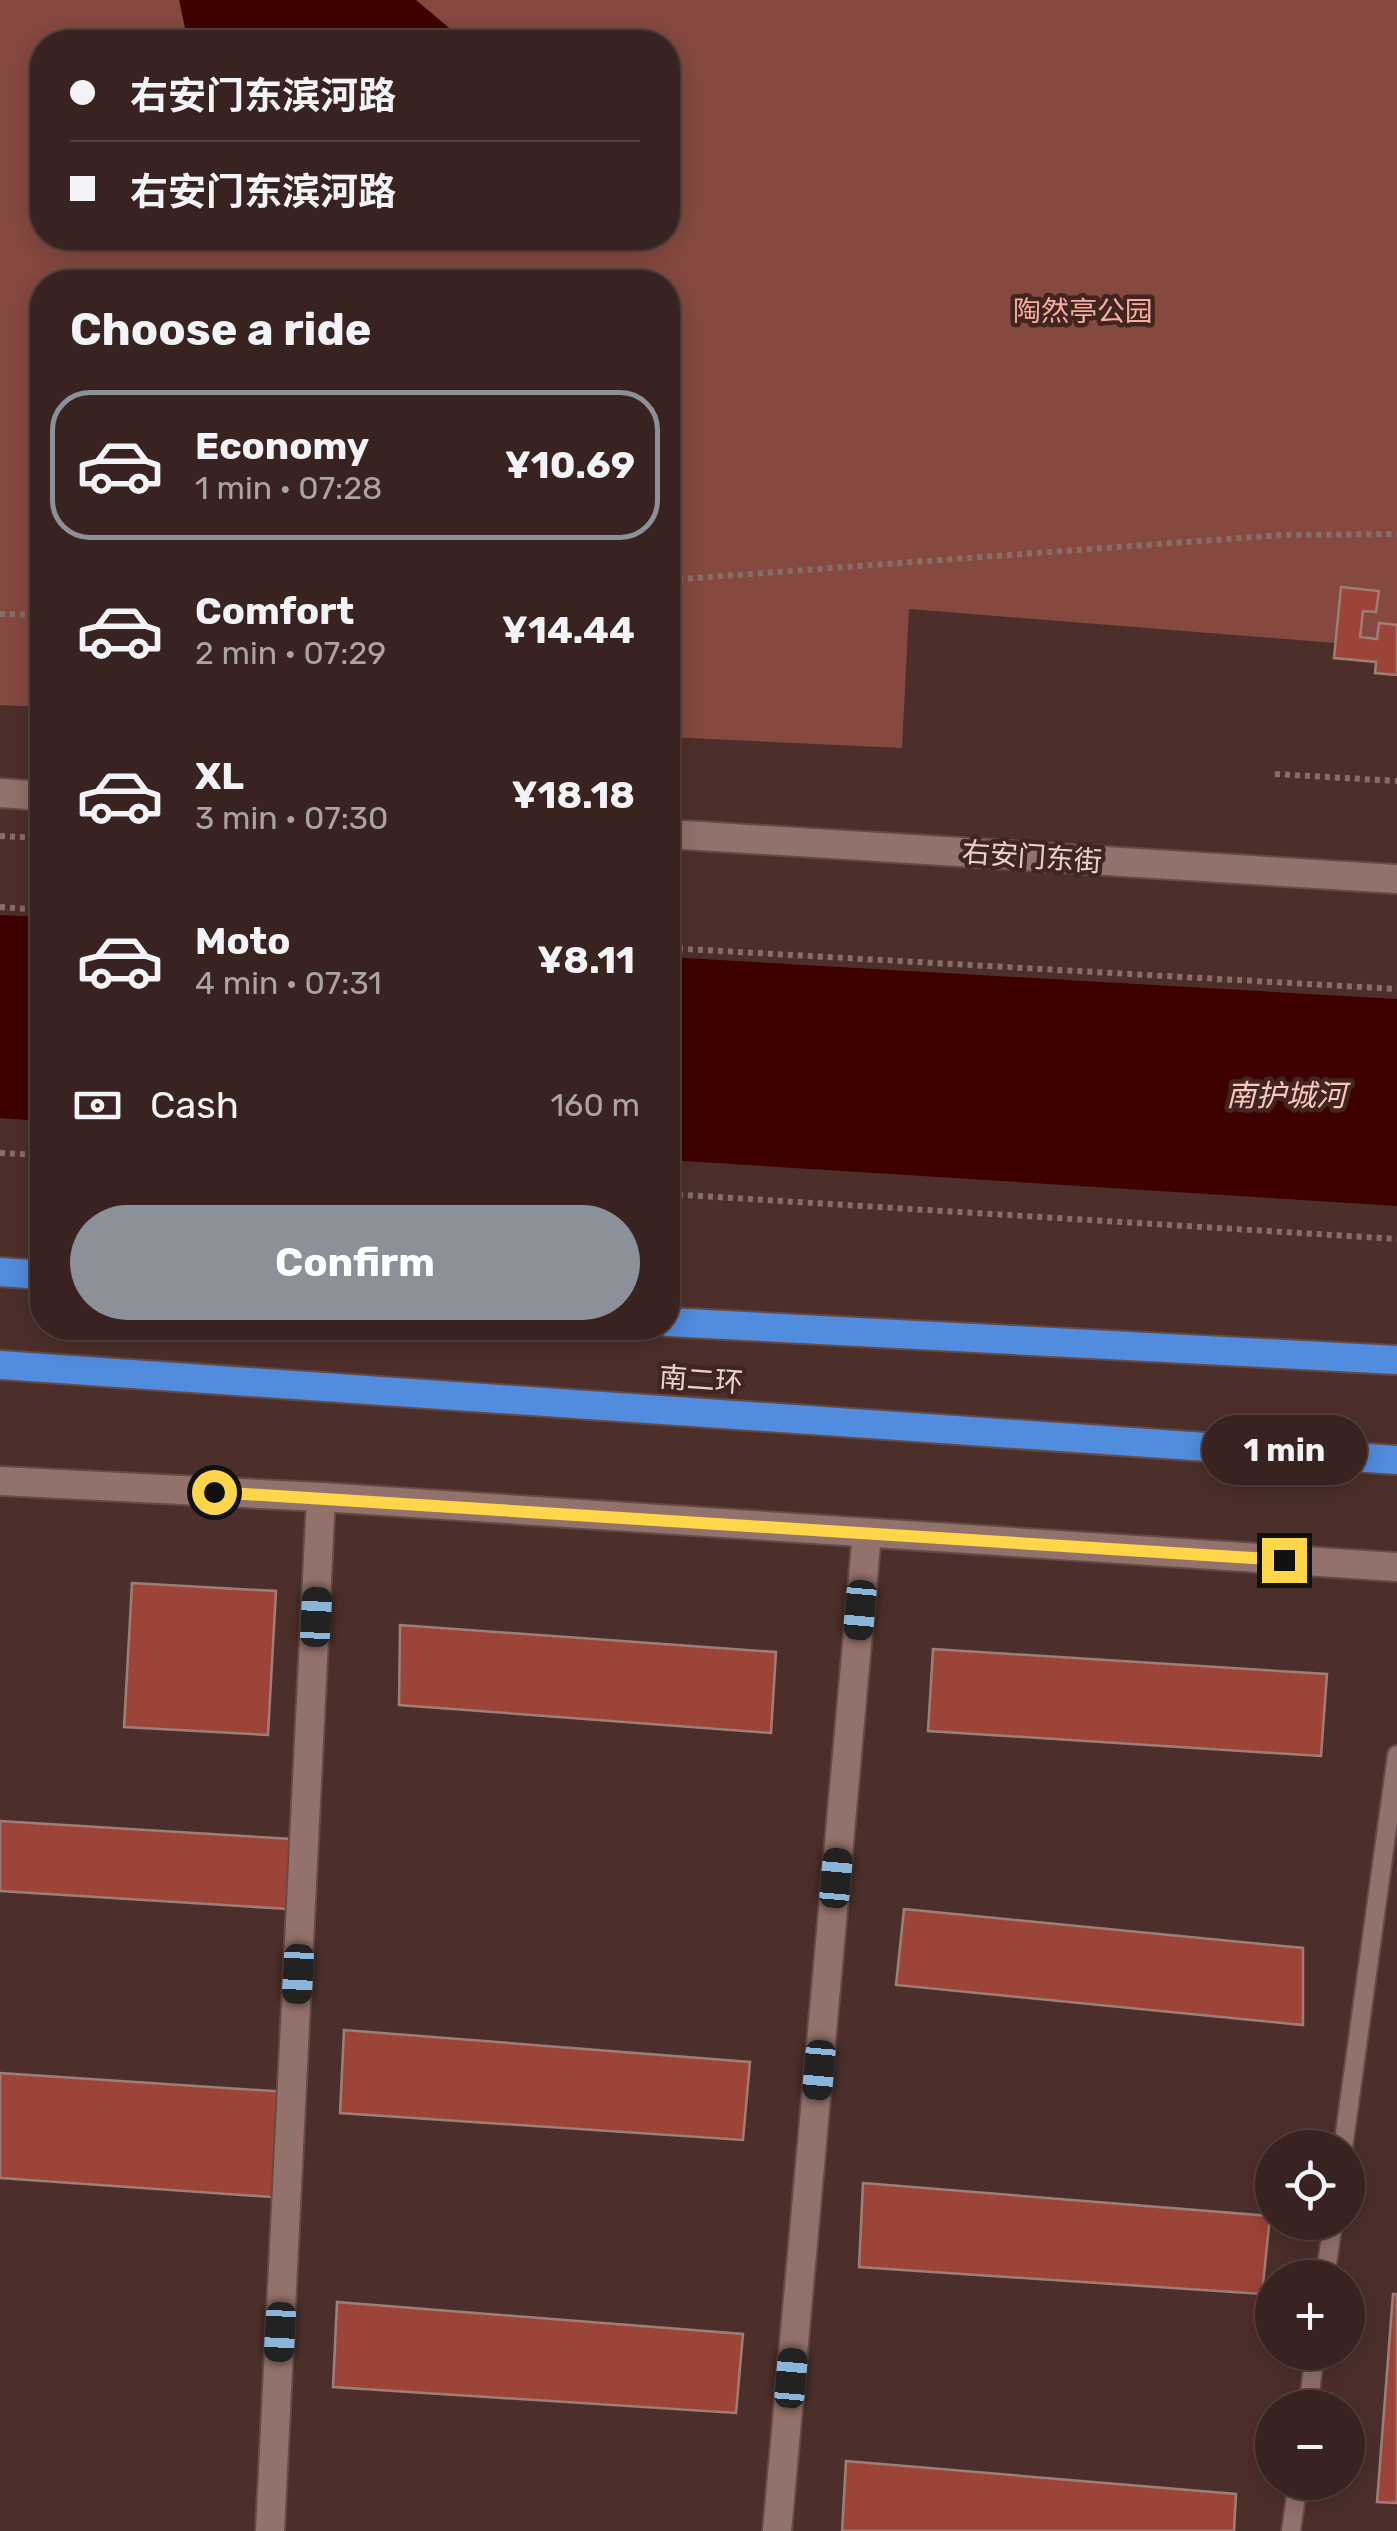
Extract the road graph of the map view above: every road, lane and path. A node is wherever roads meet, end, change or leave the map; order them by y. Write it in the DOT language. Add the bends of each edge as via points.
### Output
graph roads {
  1 [pos="1397,534"];
  2 [pos="680,579"];
  3 [pos="0,614"];
  4 [pos="30,615"];
  5 [pos="1276,774"];
  6 [pos="1397,781"];
  7 [pos="0,794"];
  8 [pos="30,795"];
  9 [pos="680,835"];
  10 [pos="0,836"];
  11 [pos="30,837"];
  12 [pos="1397,879"];
  13 [pos="0,907"];
  14 [pos="30,909"];
  15 [pos="680,949"];
  16 [pos="1397,990"];
  17 [pos="0,1152"];
  18 [pos="30,1154"];
  19 [pos="680,1195"];
  20 [pos="1397,1240"];
  21 [pos="0,1272"];
  22 [pos="30,1274"];
  23 [pos="680,1323"];
  24 [pos="1397,1360"];
  25 [pos="0,1365"];
  26 [pos="1397,1460"];
  27 [pos="0,1481"];
  28 [pos="322,1497"];
  29 [pos="868,1533"];
  30 [pos="1397,1567"];
  31 [pos="1397,1755"];
  32 [pos="1345,2130"];
  33 [pos="1295,2500"];
  34 [pos="270,2531"];
  35 [pos="777,2531"];
  36 [pos="1291,2531"];
  1 -- 2 [label="path" via="1282,535"];
  3 -- 4 [label="path"];
  5 -- 6 [label="path"];
  7 -- 8 [label="street"];
  9 -- 12 [label="street, 右安门东街"];
  10 -- 11 [label="path"];
  13 -- 14 [label="path"];
  15 -- 16 [label="path"];
  17 -- 18 [label="path"];
  19 -- 20 [label="path"];
  21 -- 22 [label="highway"];
  23 -- 24 [label="highway, 南二环"];
  25 -- 26 [label="highway, 南二环"];
  27 -- 28 [label="street"];
  28 -- 29 [label="street"];
  28 -- 34 [label="street"];
  29 -- 30 [label="street"];
  29 -- 35 [label="street"];
  31 -- 32 [label="lane"];
  33 -- 36 [label="lane"];
}
